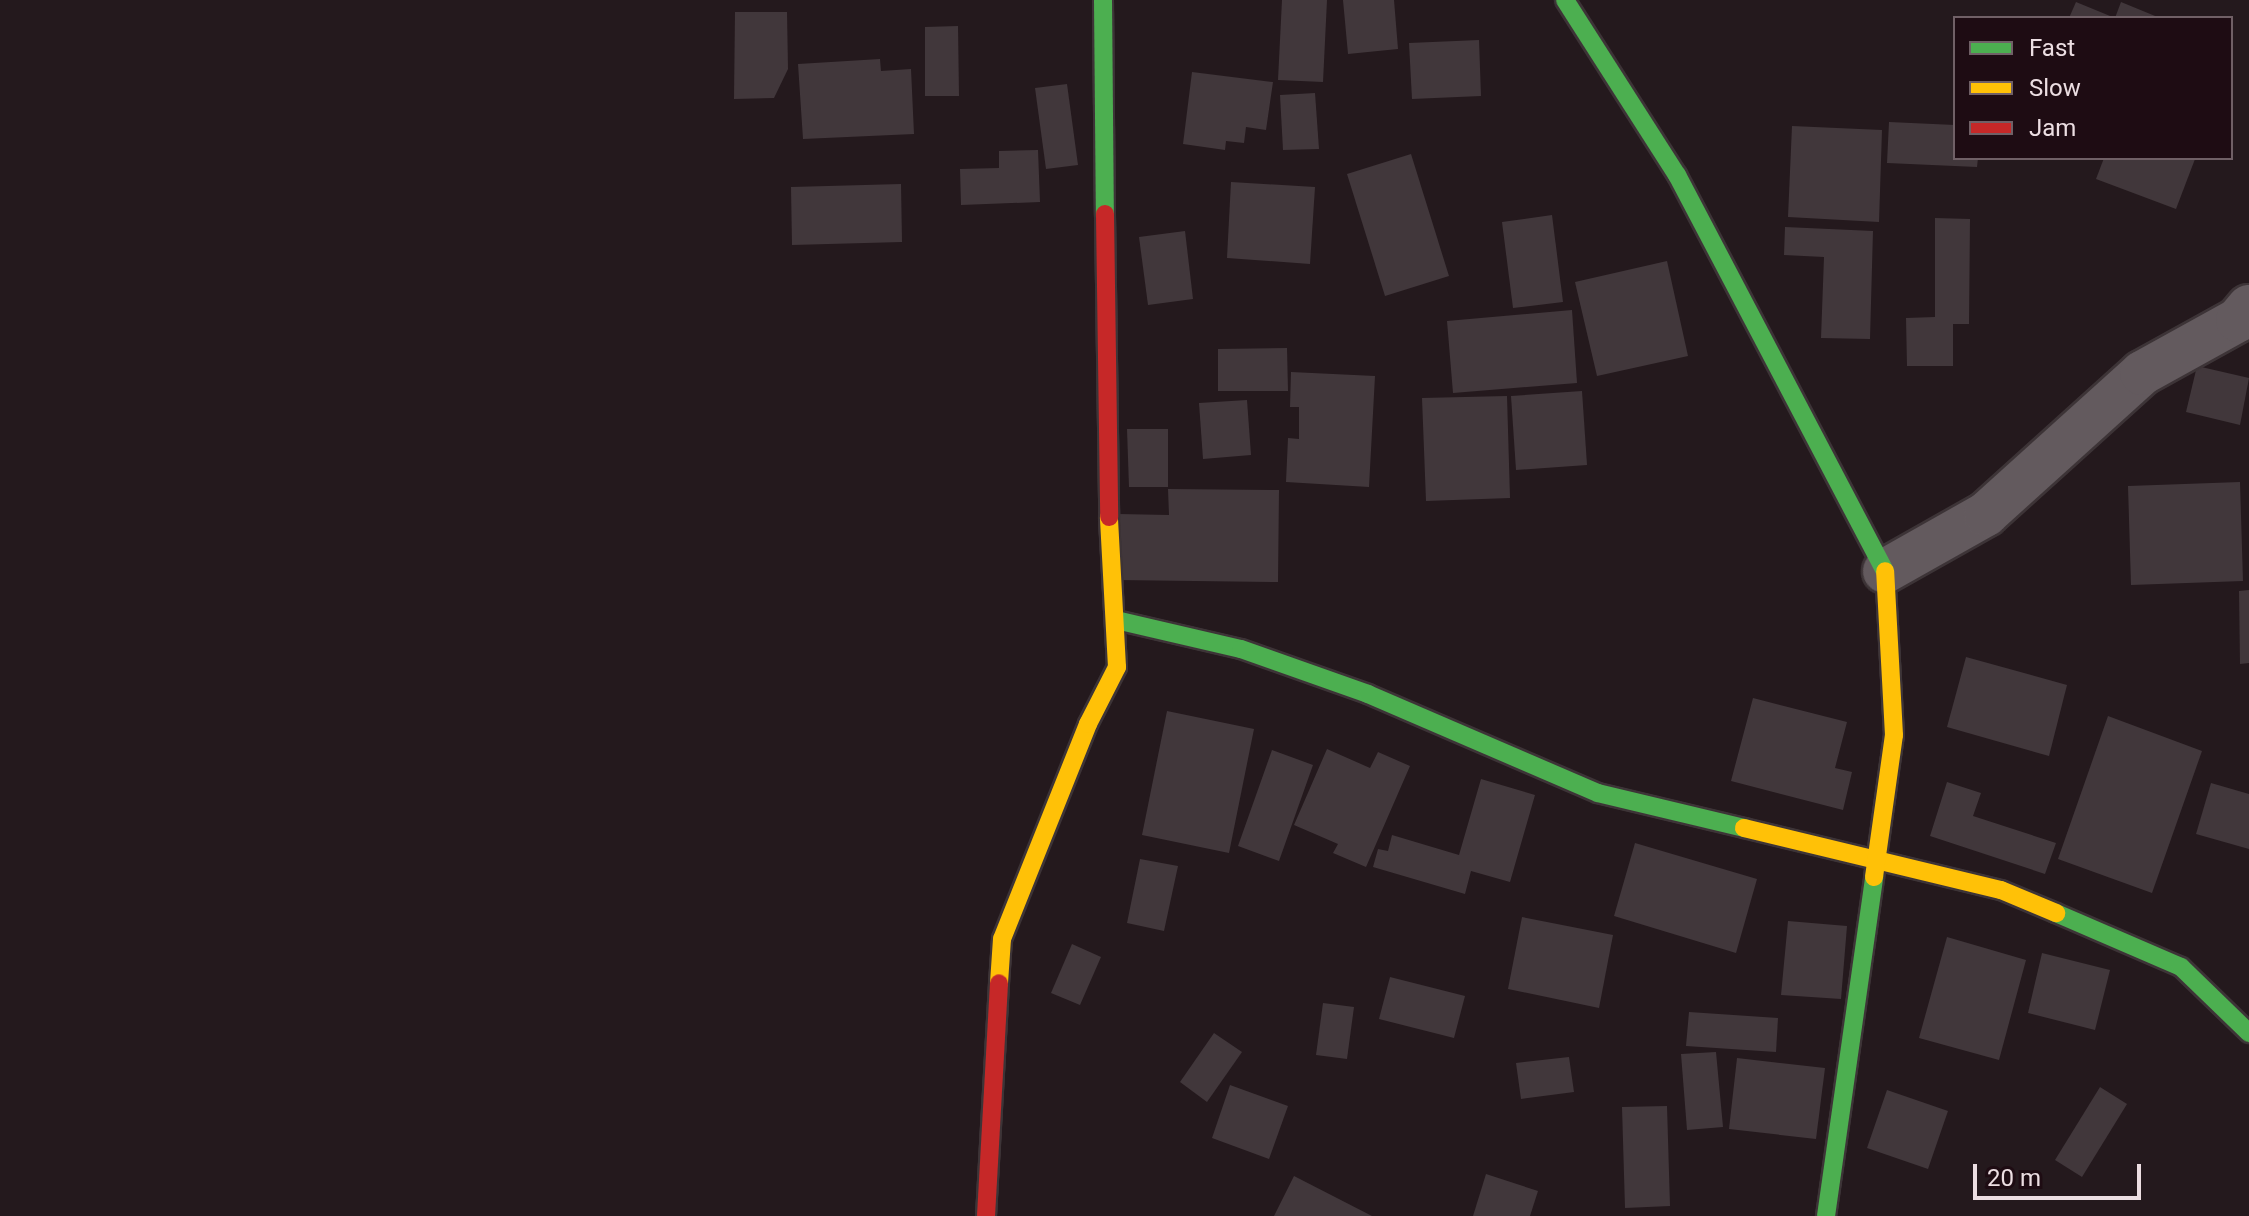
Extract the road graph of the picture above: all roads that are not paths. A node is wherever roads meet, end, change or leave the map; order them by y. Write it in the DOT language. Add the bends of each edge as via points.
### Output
graph roads {
  1 [pos="1103,0"];
  2 [pos="1565,0"];
  3 [pos="2249,307"];
  4 [pos="1885,571"];
  5 [pos="1116,620"];
  6 [pos="1879,864"];
  7 [pos="2249,1033"];
  8 [pos="986,1216"];
  9 [pos="1826,1216"];
  1 -- 5 [label="street" via="1107,489"];
  2 -- 4 [label="street" via="1677,175"];
  3 -- 4 [label="street" via="2238,320 2142,373 1986,514"];
  4 -- 6 [label="street" via="1894,735"];
  5 -- 6 [label="street" via="1241,649 1368,694 1598,793"];
  5 -- 8 [label="street" via="1117,667 1088,724 1002,939"];
  6 -- 7 [label="street" via="2001,890 2122,938 2181,967"];
  6 -- 9 [label="street"];
}
